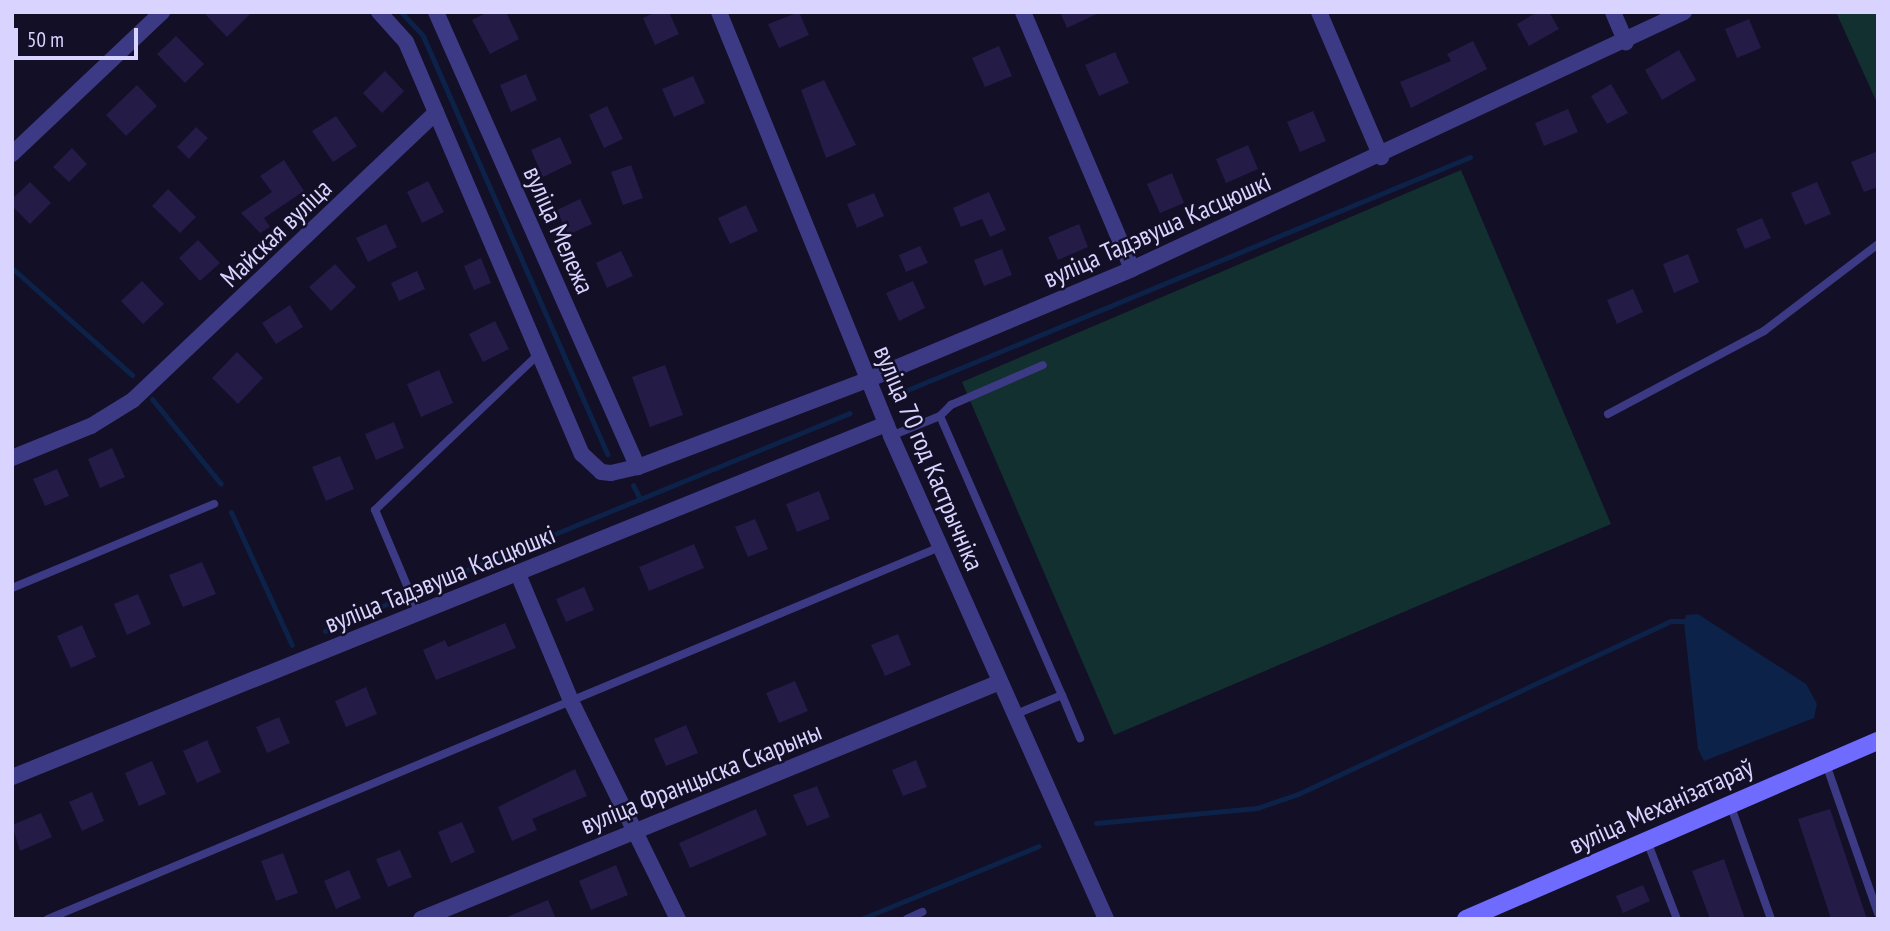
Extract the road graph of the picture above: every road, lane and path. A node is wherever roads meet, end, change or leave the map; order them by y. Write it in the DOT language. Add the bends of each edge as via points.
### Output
graph roads {
  1 [pos="162,12"];
  2 [pos="379,12"];
  3 [pos="436,12"];
  4 [pos="719,12"];
  5 [pos="1023,12"];
  6 [pos="1319,12"];
  7 [pos="1613,12"];
  8 [pos="1684,12"];
  9 [pos="1626,42"];
  10 [pos="436,112"];
  11 [pos="12,154"];
  12 [pos="1381,157"];
  13 [pos="1878,244"];
  14 [pos="1132,269"];
  15 [pos="539,354"];
  16 [pos="1043,365"];
  17 [pos="867,380"];
  18 [pos="1608,414"];
  19 [pos="940,416"];
  20 [pos="889,430"];
  21 [pos="12,458"];
  22 [pos="638,467"];
  23 [pos="214,504"];
  24 [pos="940,547"];
  25 [pos="517,574"];
  26 [pos="12,588"];
  27 [pos="419,615"];
  28 [pos="1000,682"];
  29 [pos="1062,695"];
  30 [pos="571,701"];
  31 [pos="1014,715"];
  32 [pos="1080,738"];
  33 [pos="1878,741"];
  34 [pos="1825,762"];
  35 [pos="12,777"];
  36 [pos="1730,804"];
  37 [pos="635,832"];
  38 [pos="1647,841"];
  39 [pos="922,912"];
  40 [pos="1878,913"];
  41 [pos="48,919"];
  42 [pos="421,919"];
  43 [pos="678,919"];
  44 [pos="907,919"];
  45 [pos="1106,919"];
  46 [pos="1466,919"];
  47 [pos="1677,919"];
  48 [pos="1771,919"];
  1 -- 11 [label="street"];
  2 -- 10 [label="street, вуліца Тадэвуша Касцюшкі" via="406,42"];
  3 -- 22 [label="street, вуліца Мележа"];
  4 -- 17 [label="street, вуліца 70 год Кастрычніка"];
  5 -- 14 [label="street"];
  6 -- 12 [label="street"];
  7 -- 9 [label="street"];
  8 -- 9 [label="street, вуліца Тадэвуша Касцюшкі"];
  9 -- 12 [label="street, вуліца Тадэвуша Касцюшкі"];
  10 -- 15 [label="street, вуліца Тадэвуша Касцюшкі"];
  10 -- 21 [label="street, Майская вуліца" via="148,386 91,426"];
  12 -- 14 [label="street, вуліца Тадэвуша Касцюшкі"];
  13 -- 18 [label="lane" via="1764,331"];
  14 -- 17 [label="street, вуліца Тадэвуша Касцюшкі"];
  15 -- 22 [label="street, вуліца Тадэвуша Касцюшкі" via="582,454 601,471"];
  15 -- 27 [label="lane" via="374,510"];
  16 -- 19 [label="lane" via="951,405"];
  17 -- 20 [label="street, вуліца 70 год Кастрычніка"];
  17 -- 22 [label="street, вуліца Тадэвуша Касцюшкі"];
  19 -- 20 [label="lane"];
  19 -- 29 [label="lane"];
  20 -- 24 [label="street, вуліца 70 год Кастрычніка"];
  20 -- 25 [label="street, вуліца Тадэвуша Касцюшкі"];
  23 -- 26 [label="lane"];
  24 -- 28 [label="street, вуліца 70 год Кастрычніка"];
  24 -- 30 [label="lane"];
  25 -- 27 [label="street, вуліца Тадэвуша Касцюшкі"];
  25 -- 30 [label="street"];
  27 -- 35 [label="street, вуліца Тадэвуша Касцюшкі"];
  28 -- 31 [label="street, вуліца 70 год Кастрычніка"];
  28 -- 37 [label="street, вуліца Францыска Скарыны"];
  29 -- 31 [label="lane"];
  29 -- 32 [label="lane"];
  30 -- 37 [label="street"];
  30 -- 41 [label="lane"];
  31 -- 45 [label="street, вуліца 70 год Кастрычніка"];
  33 -- 34 [label="street, вуліца Механізатараў"];
  34 -- 36 [label="street, вуліца Механізатараў"];
  34 -- 40 [label="lane"];
  36 -- 38 [label="street, вуліца Механізатараў"];
  36 -- 48 [label="lane"];
  37 -- 42 [label="street, вуліца Францыска Скарыны"];
  37 -- 43 [label="street"];
  38 -- 46 [label="street, вуліца Механізатараў"];
  38 -- 47 [label="lane"];
  39 -- 44 [label="lane"];
}
